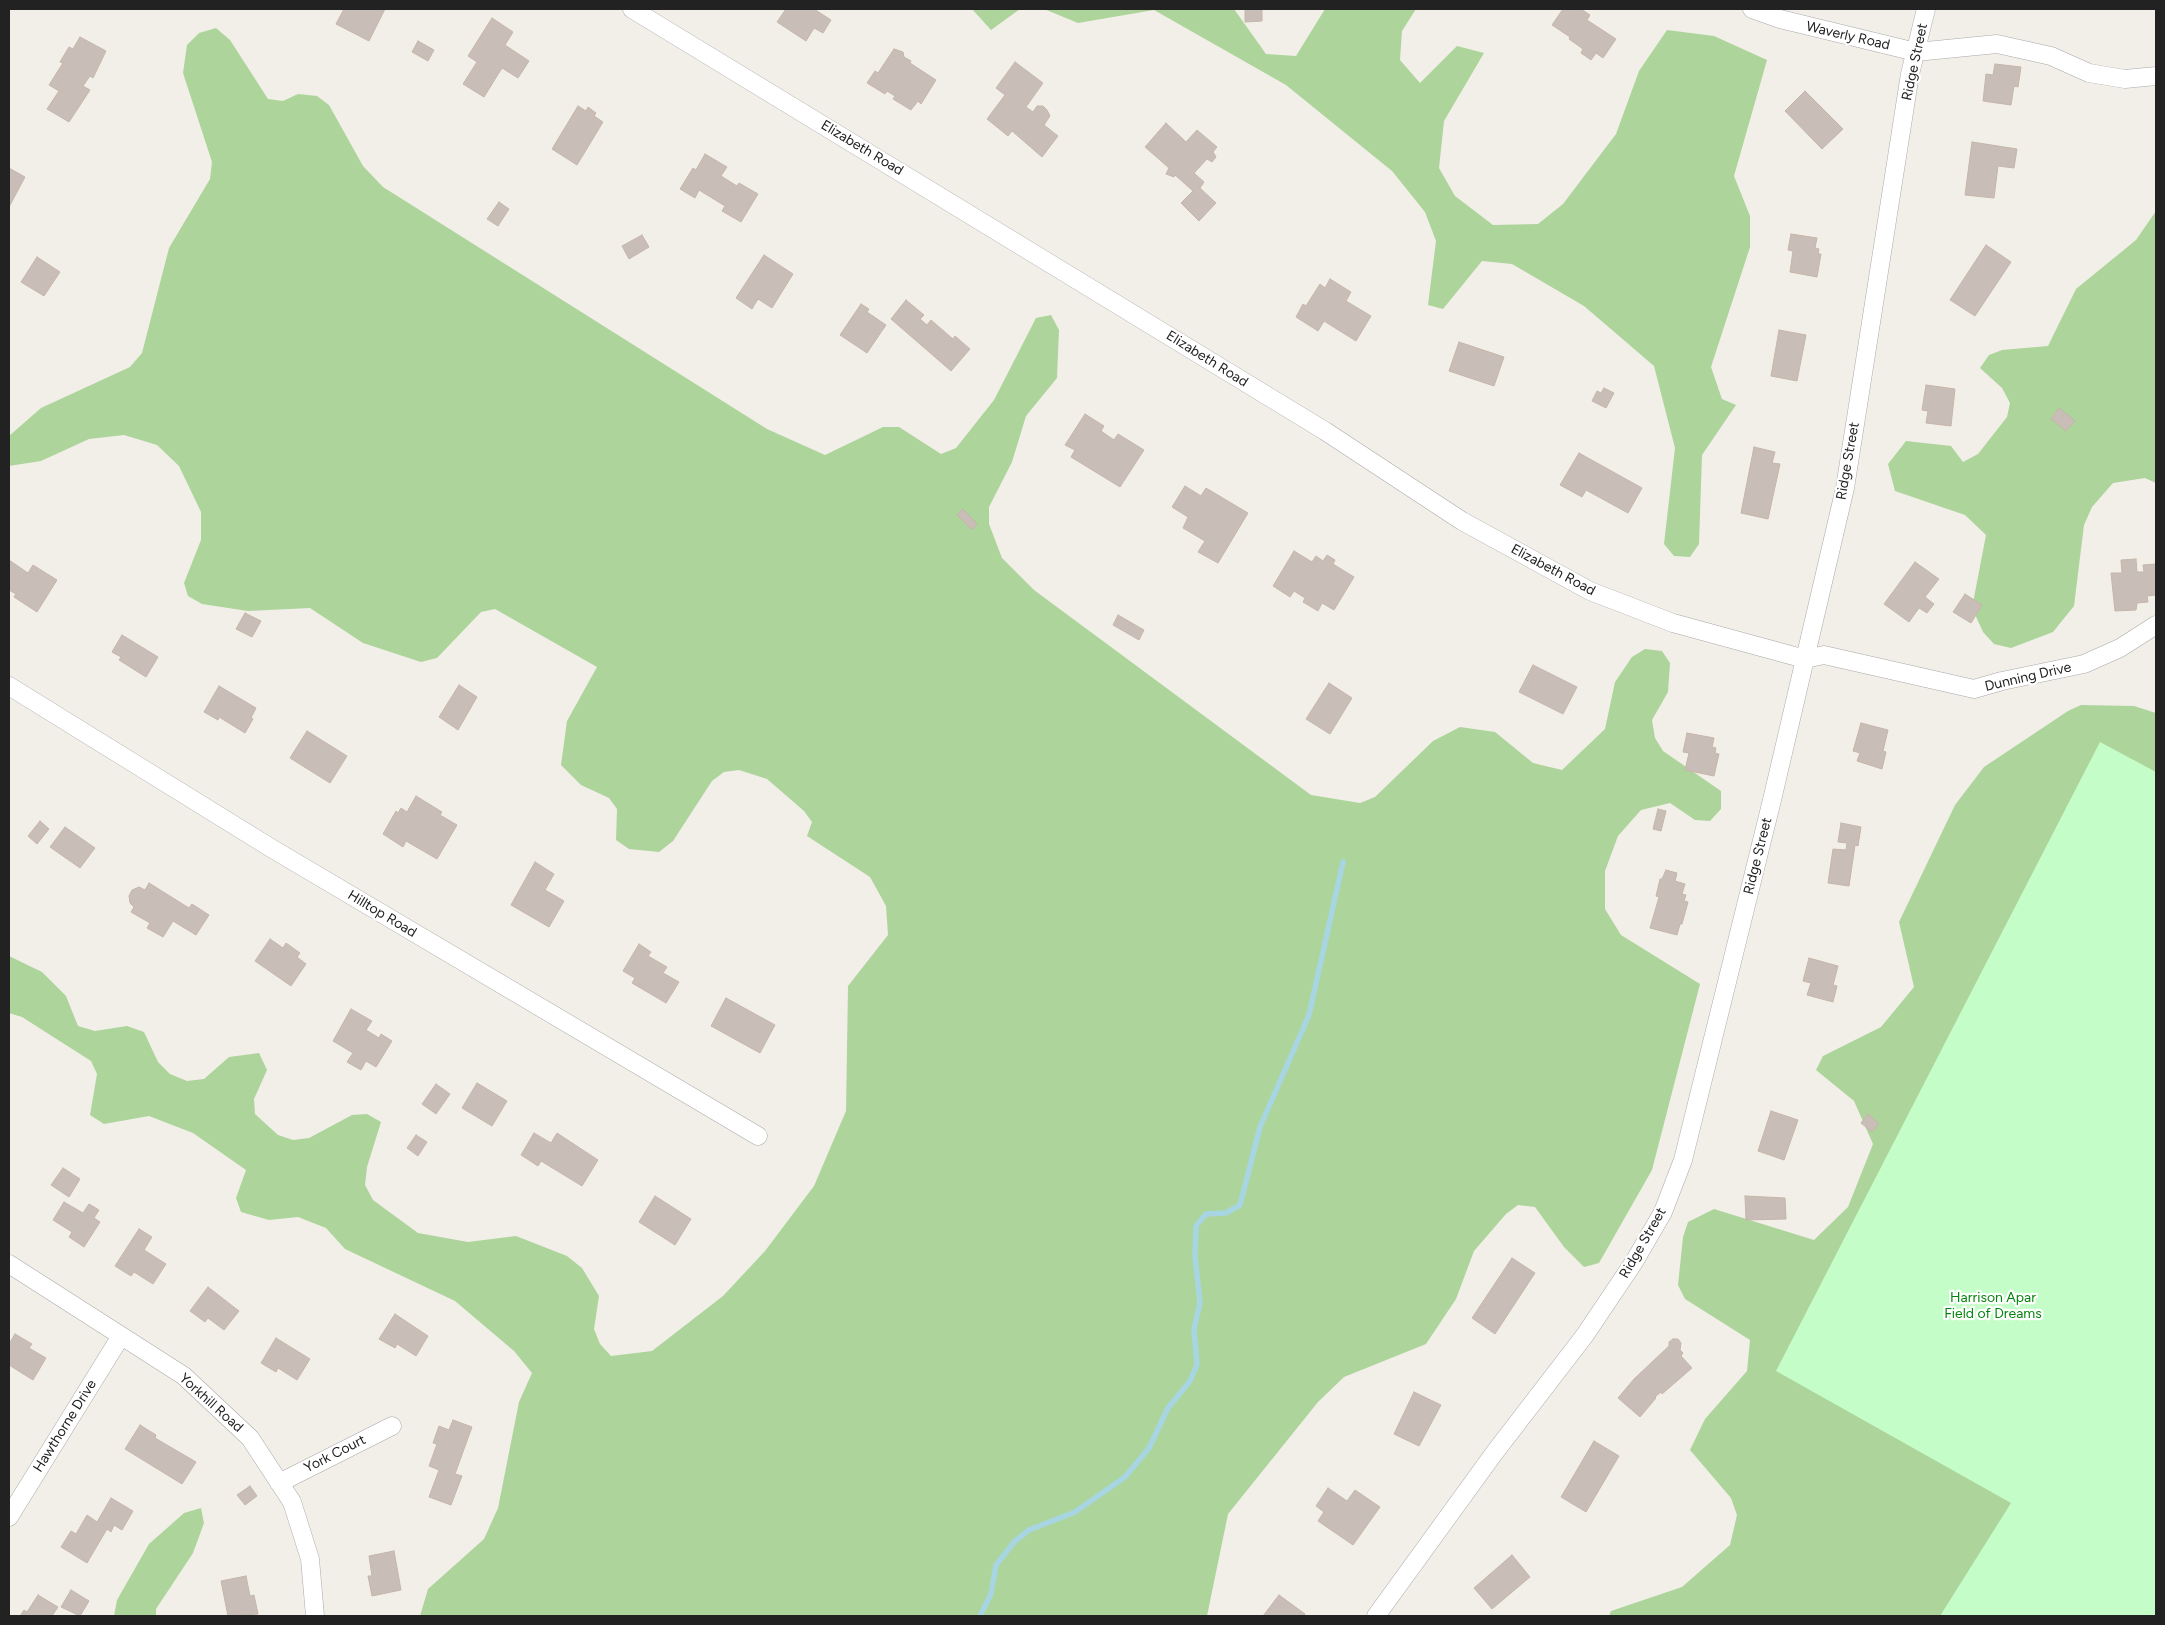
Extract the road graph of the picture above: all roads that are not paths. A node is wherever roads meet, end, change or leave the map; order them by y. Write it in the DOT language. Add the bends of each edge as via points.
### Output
graph roads {
  1 [pos="632,9"];
  2 [pos="1752,9"];
  3 [pos="1926,9"];
  4 [pos="1916,52"];
  5 [pos="2156,76"];
  6 [pos="2156,625"];
  7 [pos="1805,659"];
  8 [pos="9,686"];
  9 [pos="758,1136"];
  10 [pos="9,1264"];
  11 [pos="120,1336"];
  12 [pos="392,1426"];
  13 [pos="279,1483"];
  14 [pos="9,1517"];
  15 [pos="315,1616"];
  16 [pos="1376,1616"];
  1 -- 7 [label="street, Elizabeth Road" via="1325,431 1467,524 1590,591 1673,623"];
  2 -- 4 [label="street, Waverly Road" via="1780,19"];
  3 -- 4 [label="street, Ridge Street"];
  4 -- 5 [label="street, Waverly Road" via="1997,44 2051,56 2089,73 2125,79"];
  4 -- 7 [label="street, Ridge Street" via="1845,488"];
  6 -- 7 [label="street, Dunning Drive" via="2120,648 2084,664 1974,689 1824,655"];
  7 -- 16 [label="street, Ridge Street" via="1683,1160 1662,1212 1634,1262 1585,1335"];
  8 -- 9 [label="street, Hilltop Road" via="270,848"];
  10 -- 11 [label="street, Yorkhill Road"];
  11 -- 13 [label="street, Yorkhill Road" via="184,1376 250,1438"];
  11 -- 14 [label="street, Hawthorne Drive"];
  12 -- 13 [label="street, York Court"];
  13 -- 15 [label="street, Yorkhill Road" via="292,1502 310,1559"];
}
